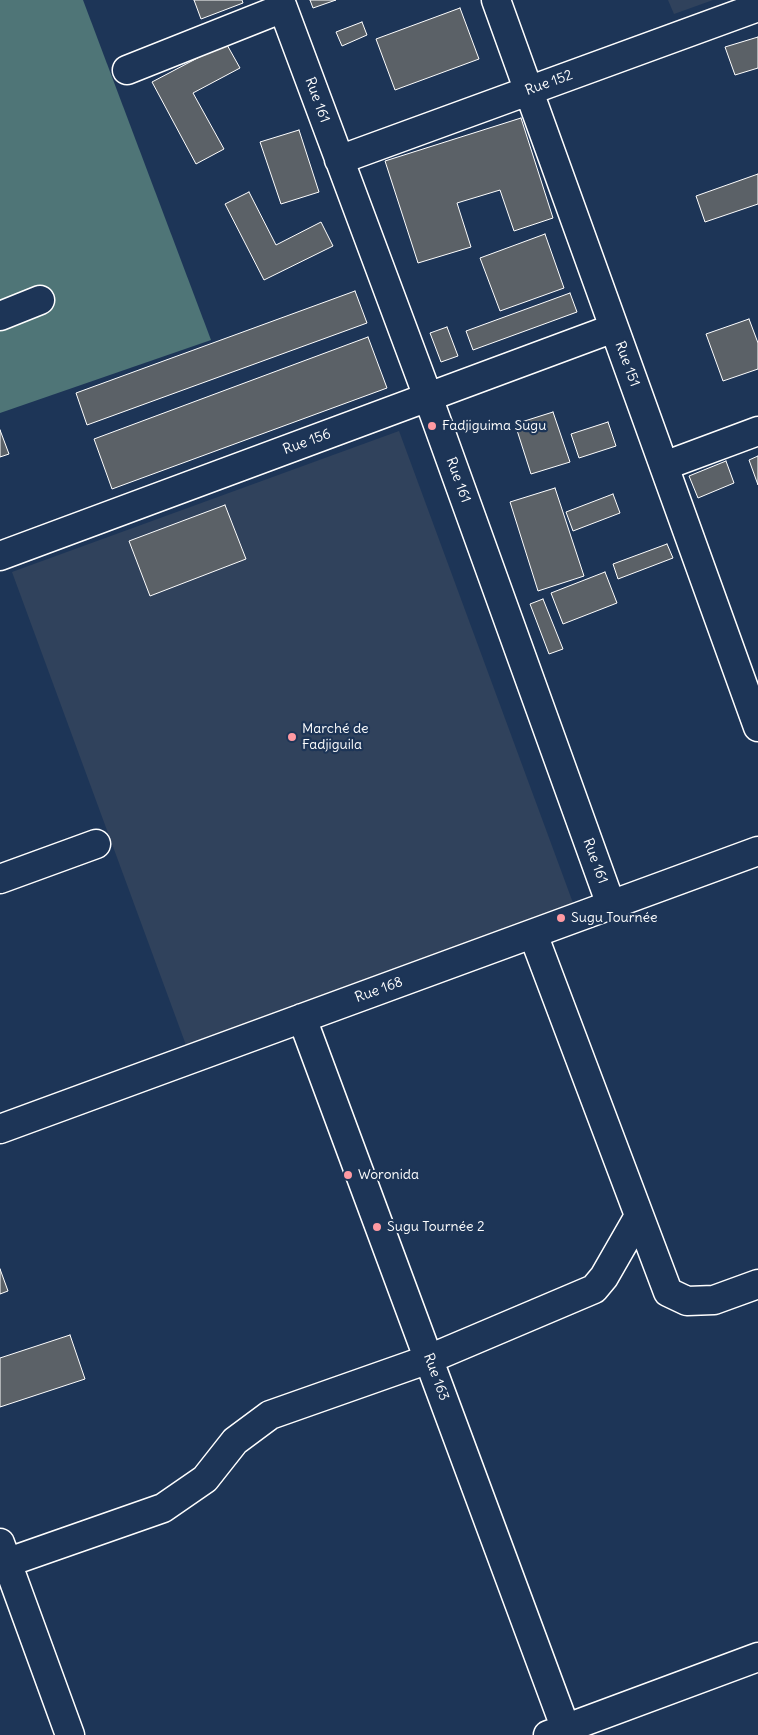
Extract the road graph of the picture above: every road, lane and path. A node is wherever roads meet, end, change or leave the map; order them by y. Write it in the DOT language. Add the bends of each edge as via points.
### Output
graph roads {
  1 [pos="496,0"];
  2 [pos="282,4"];
  3 [pos="758,7"];
  4 [pos="127,70"];
  5 [pos="528,90"];
  6 [pos="339,160"];
  7 [pos="40,300"];
  8 [pos="0,316"];
  9 [pos="614,328"];
  10 [pos="428,397"];
  11 [pos="758,431"];
  12 [pos="664,466"];
  13 [pos="0,556"];
  14 [pos="758,727"];
  15 [pos="96,844"];
  16 [pos="757,855"];
  17 [pos="0,880"];
  18 [pos="610,905"];
  19 [pos="533,934"];
  20 [pos="302,1018"];
  21 [pos="0,1129"];
  22 [pos="639,1216"];
  23 [pos="758,1284"];
  24 [pos="429,1359"];
  25 [pos="2,1556"];
  26 [pos="758,1657"];
  27 [pos="561,1733"];
  28 [pos="70,1735"];
  1 -- 5 [label="street, Rue 151"];
  2 -- 4 [label="street"];
  2 -- 6 [label="street, Rue 161"];
  3 -- 5 [label="street, Rue 152"];
  5 -- 6 [label="street, Rue 152"];
  5 -- 9 [label="street, Rue 151"];
  6 -- 10 [label="street, Rue 161"];
  7 -- 8 [label="street"];
  9 -- 10 [label="street, Rue 156"];
  9 -- 12 [label="street, Rue 151"];
  10 -- 13 [label="street, Rue 156"];
  10 -- 18 [label="street, Rue 161"];
  11 -- 12 [label="street"];
  12 -- 14 [label="street, Rue 151"];
  15 -- 17 [label="street"];
  16 -- 18 [label="street, Rue 168"];
  18 -- 19 [label="street, Rue 168"];
  19 -- 20 [label="street, Rue 168"];
  19 -- 22 [label="street"];
  20 -- 21 [label="street, Rue 168"];
  20 -- 24 [label="street, Rue 163"];
  22 -- 23 [label="street" via="668,1292 687,1301 714,1300"];
  22 -- 24 [label="street" via="594,1289"];
  24 -- 25 [label="street" via="270,1416 236,1440 205,1479 163,1508"];
  24 -- 27 [label="street, Rue 163"];
  25 -- 28 [label="street"];
  26 -- 27 [label="street"];
}
